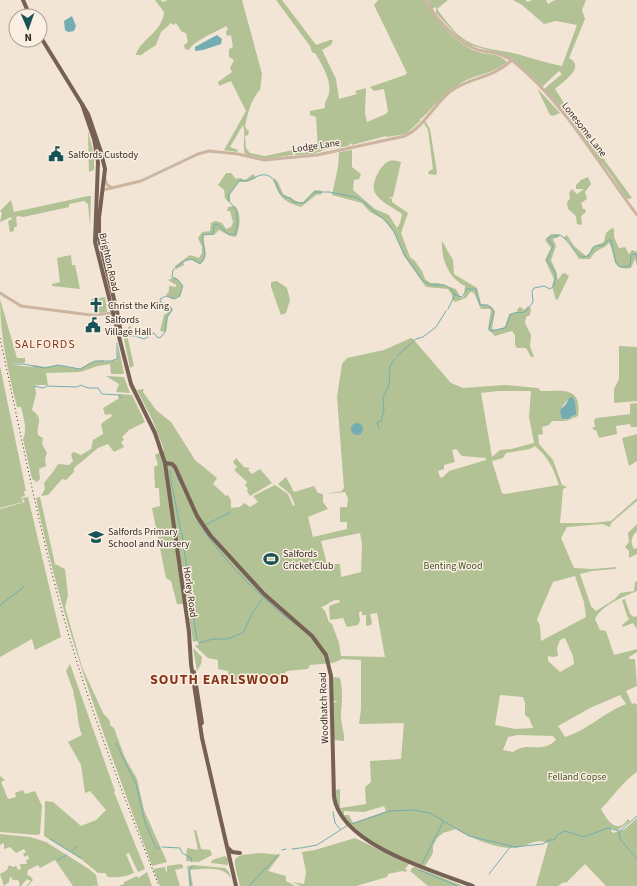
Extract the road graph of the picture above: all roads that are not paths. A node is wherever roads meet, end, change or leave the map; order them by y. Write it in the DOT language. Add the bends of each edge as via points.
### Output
graph roads {
  1 [pos="427,0"];
  2 [pos="48,48"];
  3 [pos="512,60"];
  4 [pos="82,104"];
  5 [pos="105,179"];
  6 [pos="113,188"];
  7 [pos="104,190"];
  8 [pos="637,215"];
  9 [pos="0,293"];
  10 [pos="116,313"];
  11 [pos="165,463"];
  12 [pos="228,848"];
  13 [pos="240,853"];
  14 [pos="236,886"];
  15 [pos="473,886"];
  1 -- 3 [label="street" via="438,18 460,40 472,47 497,53"];
  2 -- 4 [label="main road"];
  3 -- 6 [label="street, Lodge Lane" via="492,74 452,90 414,130 405,136 317,155 264,160 209,151 141,181"];
  3 -- 8 [label="street, Lonesome Lane" via="552,101"];
  4 -- 5 [label="main road, Brighton Road" via="95,130"];
  4 -- 10 [label="main road, Brighton Road" via="97,152 95,242"];
  5 -- 6 [label="street" via="107,185"];
  5 -- 7 [label="main road, Brighton Road"];
  6 -- 7 [label="street, Lodge Lane"];
  7 -- 10 [label="main road, Brighton Road" via="99,218 99,239"];
  9 -- 10 [label="street" via="21,306 106,315"];
  10 -- 11 [label="main road, Brighton Road" via="125,361 134,391 155,433"];
  11 -- 12 [label="main road, Horley Road" via="194,691 207,761"];
  11 -- 15 [label="main road, Woodhatch Road" via="175,467 200,520 219,547 271,601 312,636 324,652 331,676 334,797 337,810 347,825 367,841"];
  12 -- 13 [label="main road" via="232,852"];
  12 -- 14 [label="main road, Horley Road"];
}
